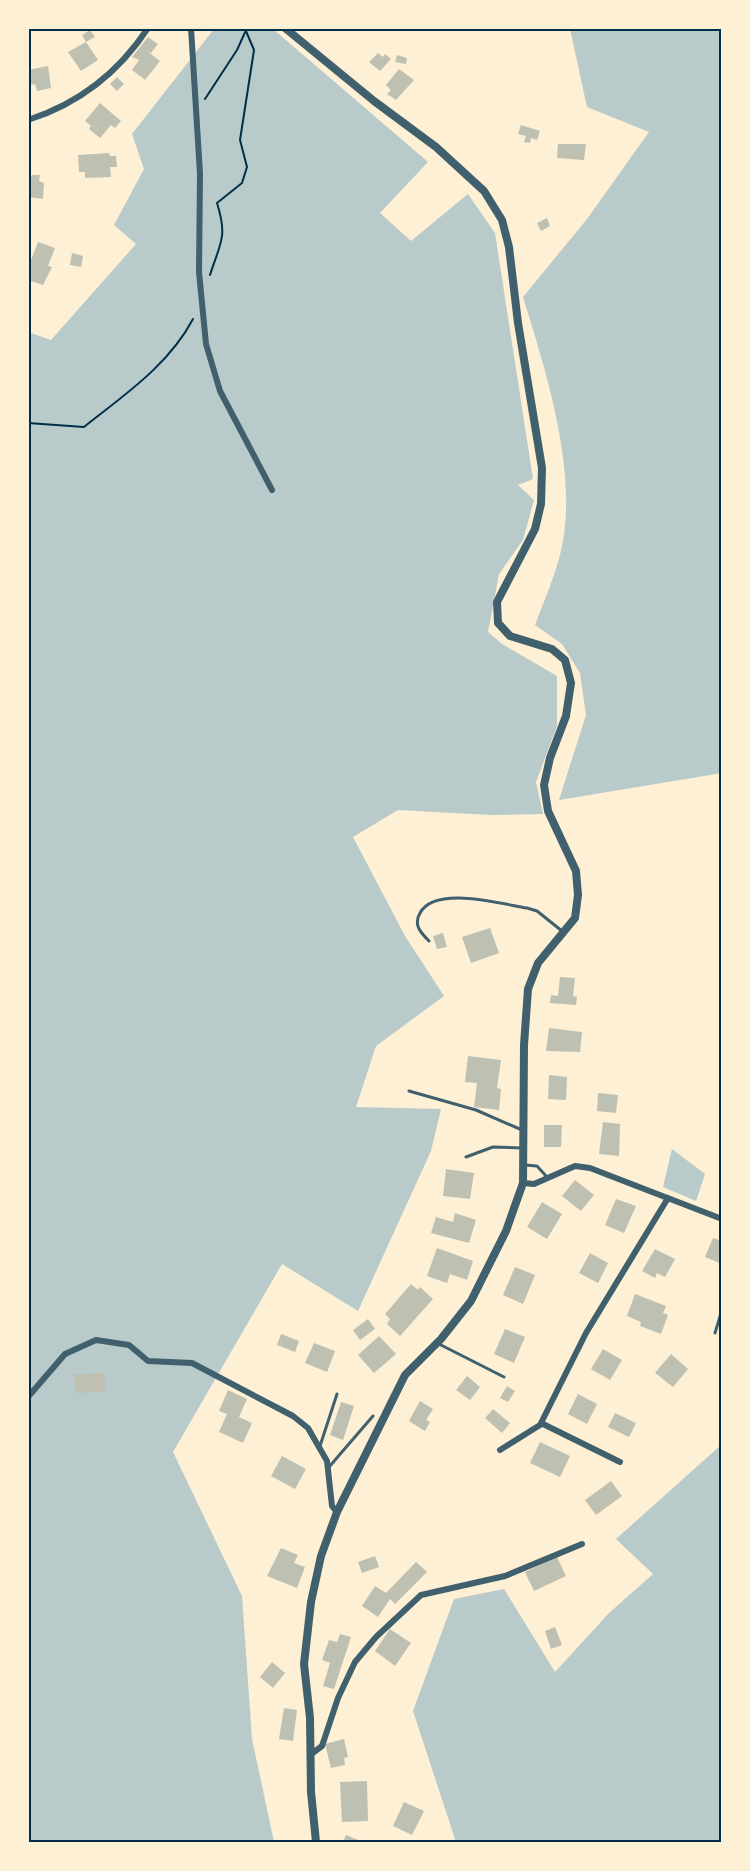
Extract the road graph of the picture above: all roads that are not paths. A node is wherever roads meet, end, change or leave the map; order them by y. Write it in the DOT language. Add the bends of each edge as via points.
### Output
graph roads {
  1 [pos="148,28"];
  2 [pos="191,28"];
  3 [pos="285,28"];
  4 [pos="28,120"];
  5 [pos="272,490"];
  6 [pos="564,932"];
  7 [pos="429,941"];
  8 [pos="409,1091"];
  9 [pos="524,1130"];
  10 [pos="523,1148"];
  11 [pos="466,1156"];
  12 [pos="523,1165"];
  13 [pos="547,1177"];
  14 [pos="523,1183"];
  15 [pos="668,1198"];
  16 [pos="722,1219"];
  17 [pos="722,1310"];
  18 [pos="715,1333"];
  19 [pos="437,1343"];
  20 [pos="504,1377"];
  21 [pos="337,1394"];
  22 [pos="28,1397"];
  23 [pos="373,1416"];
  24 [pos="541,1423"];
  25 [pos="320,1446"];
  26 [pos="500,1450"];
  27 [pos="620,1462"];
  28 [pos="329,1468"];
  29 [pos="337,1512"];
  30 [pos="582,1544"];
  31 [pos="310,1755"];
  32 [pos="316,1842"];
  1 -- 4 [label="street" via="111,73 58,110"];
  2 -- 5 [label="street" via="200,174 201,305 206,345 220,391"];
  3 -- 6 [label="street" via="436,147 484,191 502,220 542,468 536,529 497,602 498,623 510,636 552,649 565,660 571,683 566,716 544,785 548,811 576,871 575,918"];
  6 -- 7 [label="lane" via="527,908 440,898 420,911 417,921 419,932"];
  6 -- 9 [label="street" via="538,963 528,988"];
  8 -- 9 [label="lane" via="476,1110"];
  9 -- 10 [label="street"];
  10 -- 11 [label="lane" via="493,1147"];
  10 -- 12 [label="street"];
  12 -- 13 [label="lane" via="537,1166"];
  12 -- 14 [label="street"];
  13 -- 14 [label="street" via="534,1184"];
  13 -- 15 [label="street" via="575,1166 590,1168"];
  14 -- 19 [label="street" via="487,1273 471,1301"];
  15 -- 16 [label="street"];
  15 -- 24 [label="street" via="586,1333"];
  17 -- 18 [label="lane"];
  19 -- 20 [label="lane"];
  19 -- 29 [label="street" via="405,1375"];
  21 -- 25 [label="lane"];
  22 -- 25 [label="street" via="65,1354 96,1340 129,1345 148,1361 192,1363 227,1379 293,1416 308,1428"];
  23 -- 28 [label="lane"];
  24 -- 26 [label="street"];
  24 -- 27 [label="street"];
  25 -- 28 [label="street"];
  28 -- 29 [label="street" via="332,1506"];
  29 -- 31 [label="street" via="321,1556 311,1602 304,1664"];
  30 -- 31 [label="street" via="504,1576 421,1596 355,1662 322,1746"];
  31 -- 32 [label="street"];
}
